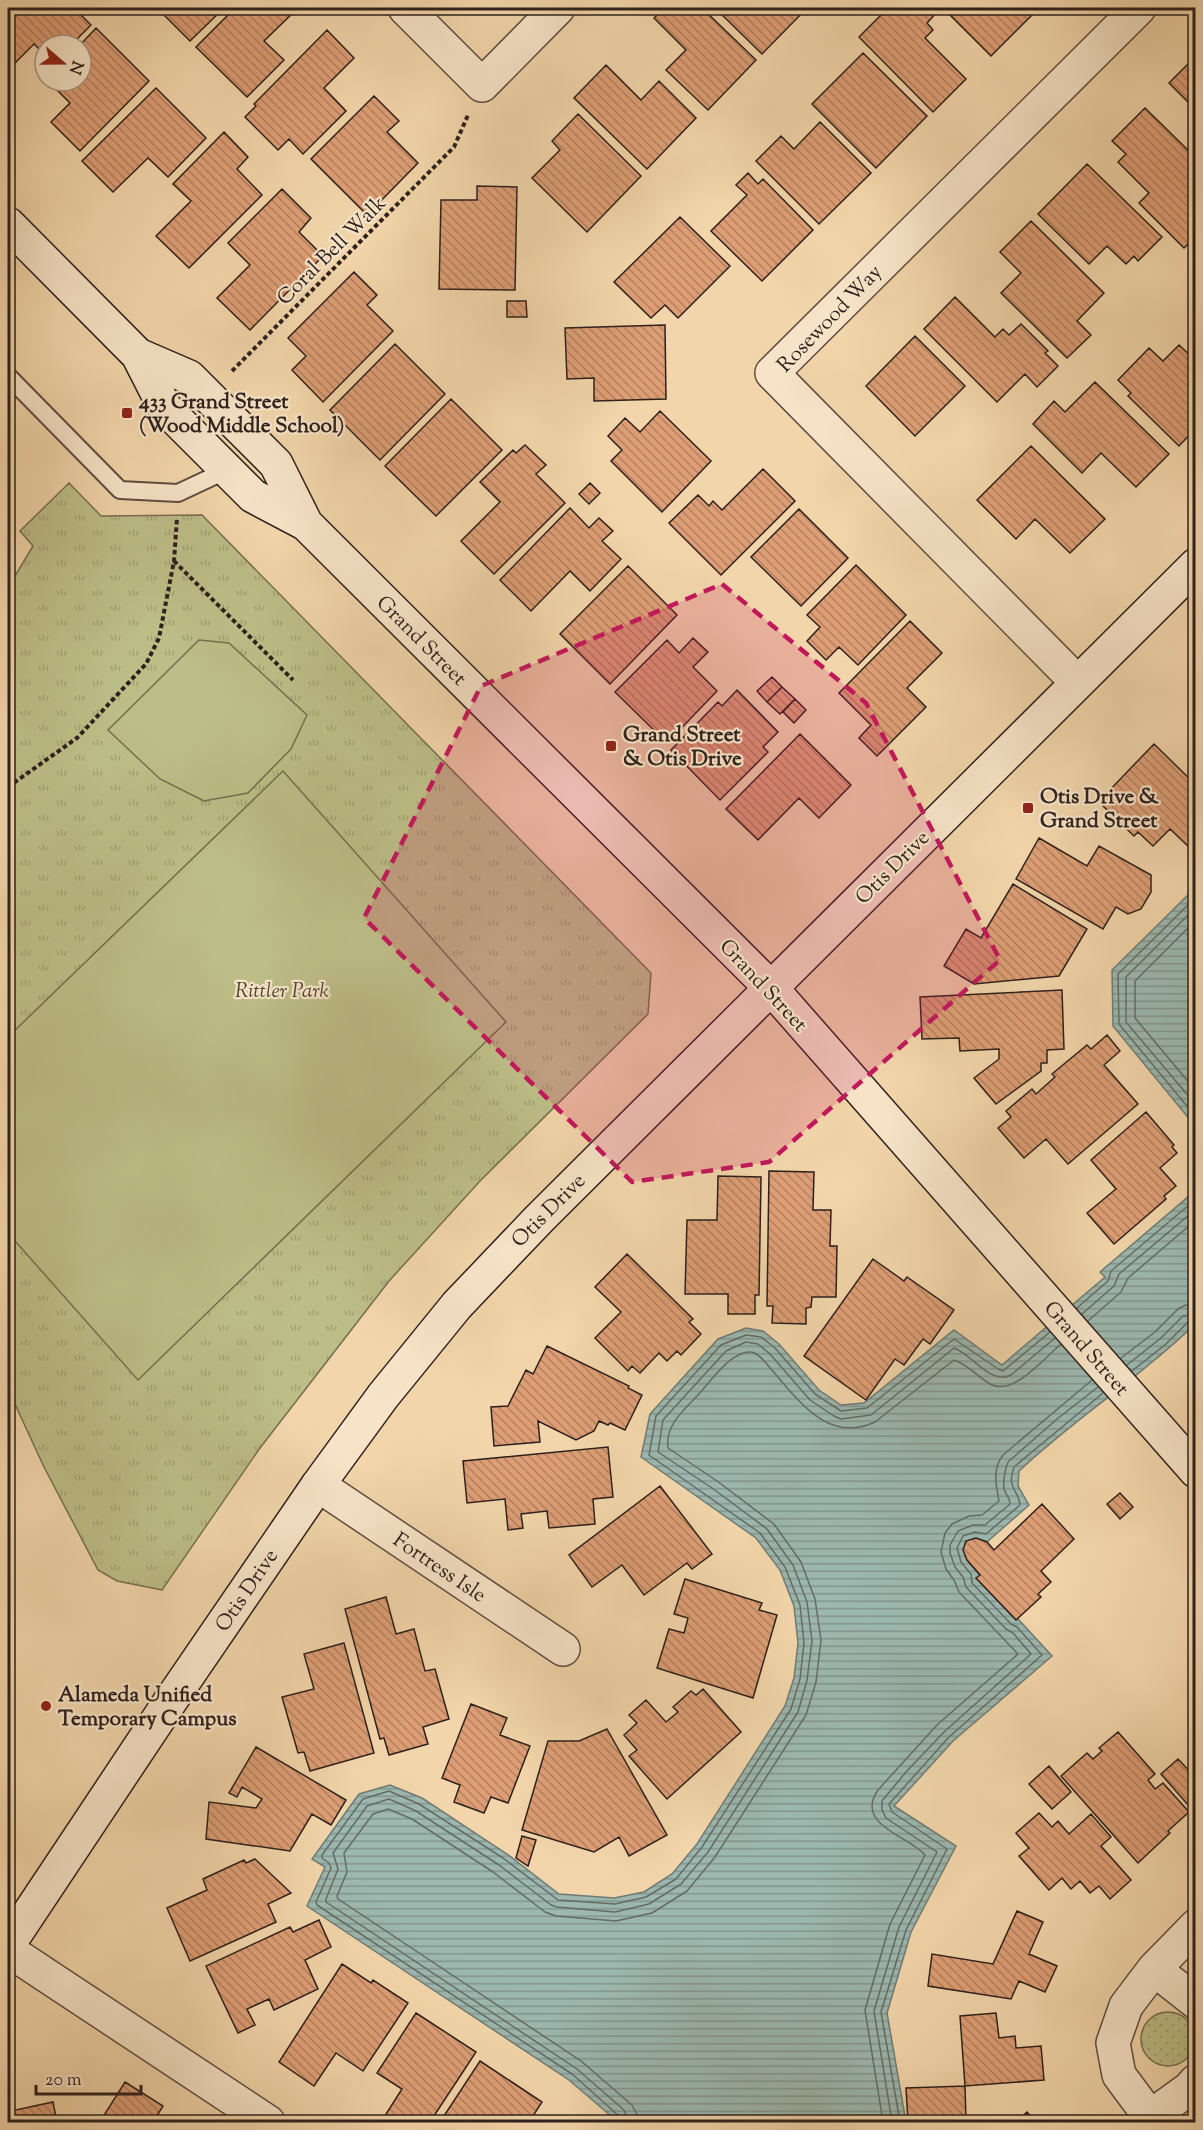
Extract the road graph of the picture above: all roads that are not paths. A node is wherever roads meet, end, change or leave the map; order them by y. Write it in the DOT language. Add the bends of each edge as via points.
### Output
graph roads {
  1 [pos="405,8"];
  2 [pos="558,8"];
  3 [pos="1139,8"];
  4 [pos="8,224"];
  5 [pos="138,355"];
  6 [pos="8,376"];
  7 [pos="227,470"];
  8 [pos="306,524"];
  9 [pos="1196,565"];
  10 [pos="1077,682"];
  11 [pos="771,988"];
  12 [pos="1196,1471"];
  13 [pos="318,1485"];
  14 [pos="563,1649"];
  15 [pos="1196,1926"];
  16 [pos="8,1945"];
  17 [pos="8,1950"];
  18 [pos="1154,1969"];
  19 [pos="1196,2002"];
  20 [pos="1196,2081"];
  21 [pos="1152,2120"];
  22 [pos="268,2122"];
  1 -- 2 [label="street" via="482,85"];
  3 -- 10 [label="street, Rosewood Way" via="772,373"];
  4 -- 5 [label="street, Grand Street"];
  5 -- 7 [label="street, Grand Street" via="165,408"];
  5 -- 8 [label="street, Grand Street" via="189,377 276,464"];
  6 -- 7 [label="lane" via="120,490 178,493"];
  7 -- 8 [label="street, Grand Street" via="253,496"];
  8 -- 11 [label="street, Grand Street"];
  9 -- 10 [label="street, Otis Drive"];
  10 -- 11 [label="street, Otis Drive"];
  11 -- 12 [label="street, Grand Street"];
  11 -- 13 [label="street, Otis Drive" via="457,1305"];
  13 -- 14 [label="street, Fortress Isle"];
  13 -- 16 [label="street, Otis Drive"];
  15 -- 18 [label="street"];
  17 -- 22 [label="street"];
  18 -- 19 [label="street"];
  18 -- 21 [label="street" via="1126,2006 1113,2043 1119,2074"];
  20 -- 21 [label="street"];
}
